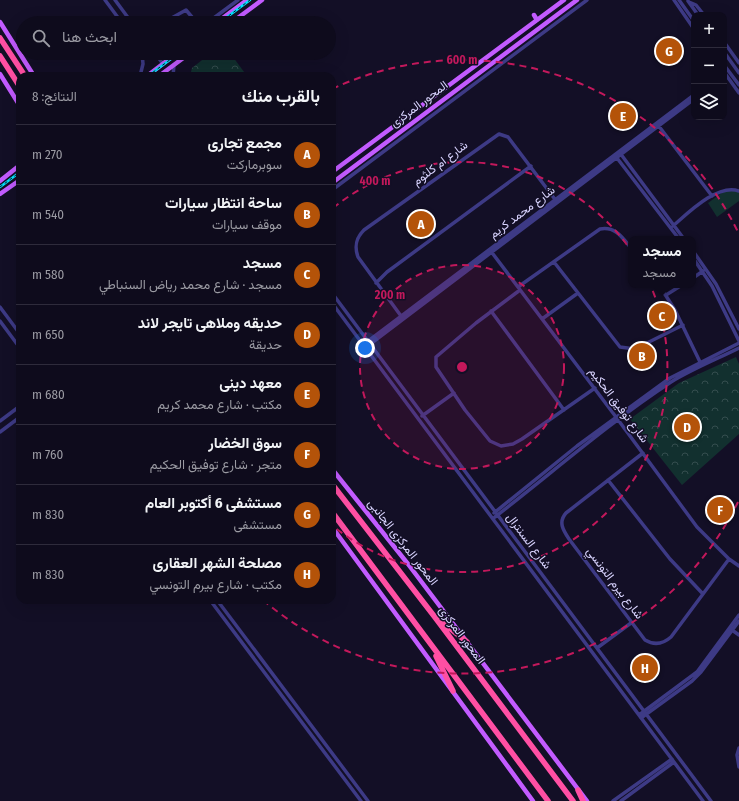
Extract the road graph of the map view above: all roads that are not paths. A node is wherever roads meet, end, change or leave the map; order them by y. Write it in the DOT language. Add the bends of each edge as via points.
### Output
graph roads {
  1 [pos="105,0"];
  2 [pos="115,0"];
  3 [pos="238,0"];
  4 [pos="246,0"];
  5 [pos="262,0"];
  6 [pos="564,0"];
  7 [pos="577,0"];
  8 [pos="587,0"];
  9 [pos="674,0"];
  10 [pos="679,0"];
  11 [pos="688,1"];
  12 [pos="696,12"];
  13 [pos="702,12"];
  14 [pos="534,15"];
  15 [pos="117,16"];
  16 [pos="127,16"];
  17 [pos="175,16"];
  18 [pos="191,16"];
  19 [pos="216,16"];
  20 [pos="225,16"];
  21 [pos="240,16"];
  22 [pos="691,17"];
  23 [pos="537,20"];
  24 [pos="0,22"];
  25 [pos="691,25"];
  26 [pos="0,38"];
  27 [pos="727,46"];
  28 [pos="16,47"];
  29 [pos="0,56"];
  30 [pos="727,56"];
  31 [pos="24,60"];
  32 [pos="143,60"];
  33 [pos="160,60"];
  34 [pos="168,60"];
  35 [pos="181,60"];
  36 [pos="739,63"];
  37 [pos="163,64"];
  38 [pos="174,65"];
  39 [pos="727,69"];
  40 [pos="22,72"];
  41 [pos="31,72"];
  42 [pos="141,72"];
  43 [pos="152,72"];
  44 [pos="164,72"];
  45 [pos="173,72"];
  46 [pos="739,73"];
  47 [pos="0,74"];
  48 [pos="727,77"];
  49 [pos="16,81"];
  50 [pos="455,81"];
  51 [pos="739,85"];
  52 [pos="460,88"];
  53 [pos="443,91"];
  54 [pos="739,94"];
  55 [pos="448,97"];
  56 [pos="691,99"];
  57 [pos="16,100"];
  58 [pos="689,101"];
  59 [pos="658,125"];
  60 [pos="620,154"];
  61 [pos="616,157"];
  62 [pos="531,166"];
  63 [pos="16,168"];
  64 [pos="336,169"];
  65 [pos="336,180"];
  66 [pos="0,182"];
  67 [pos="16,183"];
  68 [pos="336,187"];
  69 [pos="739,191"];
  70 [pos="0,194"];
  71 [pos="712,196"];
  72 [pos="557,201"];
  73 [pos="657,206"];
  74 [pos="672,226"];
  75 [pos="677,236"];
  76 [pos="681,236"];
  77 [pos="628,245"];
  78 [pos="491,251"];
  79 [pos="696,255"];
  80 [pos="554,262"];
  81 [pos="696,262"];
  82 [pos="703,271"];
  83 [pos="696,276"];
  84 [pos="376,283"];
  85 [pos="661,288"];
  86 [pos="677,288"];
  87 [pos="519,289"];
  88 [pos="578,294"];
  89 [pos="666,295"];
  90 [pos="336,298"];
  91 [pos="0,307"];
  92 [pos="336,308"];
  93 [pos="491,311"];
  94 [pos="401,316"];
  95 [pos="542,319"];
  96 [pos="9,320"];
  97 [pos="1,322"];
  98 [pos="683,325"];
  99 [pos="16,329"];
  100 [pos="739,330"];
  101 [pos="369,342"];
  102 [pos="739,342"];
  103 [pos="16,343"];
  104 [pos="364,346"];
  105 [pos="739,348"];
  106 [pos="700,362"];
  107 [pos="595,388"];
  108 [pos="454,393"];
  109 [pos="16,409"];
  110 [pos="564,410"];
  111 [pos="423,415"];
  112 [pos="418,419"];
  113 [pos="618,419"];
  114 [pos="16,420"];
  115 [pos="0,421"];
  116 [pos="0,432"];
  117 [pos="643,453"];
  118 [pos="336,474"];
  119 [pos="608,480"];
  120 [pos="336,489"];
  121 [pos="496,514"];
  122 [pos="336,517"];
  123 [pos="492,517"];
  124 [pos="336,533"];
  125 [pos="729,559"];
  126 [pos="739,566"];
  127 [pos="703,594"];
  128 [pos="213,604"];
  129 [pos="220,604"];
  130 [pos="739,615"];
  131 [pos="434,616"];
  132 [pos="739,621"];
  133 [pos="631,623"];
  134 [pos="731,630"];
  135 [pos="739,635"];
  136 [pos="467,642"];
  137 [pos="431,645"];
  138 [pos="597,648"];
  139 [pos="453,691"];
  140 [pos="288,695"];
  141 [pos="283,698"];
  142 [pos="646,713"];
  143 [pos="640,717"];
  144 [pos="739,748"];
  145 [pos="673,761"];
  146 [pos="739,767"];
  147 [pos="578,790"];
  148 [pos="361,801"];
  149 [pos="368,801"];
  150 [pos="534,801"];
  151 [pos="548,801"];
  152 [pos="573,801"];
  153 [pos="583,801"];
  154 [pos="586,801"];
  155 [pos="613,801"];
  156 [pos="621,801"];
  157 [pos="703,801"];
  158 [pos="711,801"];
  1 -- 15 [label="street"];
  2 -- 16 [label="street"];
  3 -- 19 [label="street"];
  4 -- 20 [label="main road"];
  5 -- 21 [label="main road"];
  6 -- 23 [label="main road, المحور المركزى"];
  7 -- 52 [label="main road, المحور المركزى"];
  8 -- 68 [label="street"];
  9 -- 25 [label="street"];
  10 -- 22 [label="street"];
  11 -- 12 [label="street"];
  11 -- 13 [label="street"];
  14 -- 23 [label="main road"];
  17 -- 18 [label="street" via="186,10"];
  23 -- 50 [label="main road, المحور المركزى"];
  24 -- 28 [label="main road"];
  26 -- 40 [label="highway"];
  27 -- 36 [label="street"];
  29 -- 49 [label="highway"];
  30 -- 46 [label="street"];
  31 -- 41 [label="main road"];
  32 -- 42 [label="street"];
  33 -- 37 [label="street"];
  34 -- 37 [label="main road"];
  35 -- 38 [label="main road"];
  37 -- 43 [label="main road"];
  38 -- 44 [label="main road"];
  38 -- 45 [label="street"];
  39 -- 51 [label="street"];
  47 -- 57 [label="main road"];
  48 -- 54 [label="street"];
  50 -- 52 [label="main road" via="456,86"];
  50 -- 53 [label="main road, المحور المركزى"];
  52 -- 55 [label="main road, المحور المركزى"];
  53 -- 55 [label="main road"];
  53 -- 64 [label="main road, المحور المركزى"];
  55 -- 65 [label="main road, المحور المركزى"];
  56 -- 58 [label="street, شارع محمد كريم"];
  58 -- 59 [label="street, شارع محمد كريم"];
  59 -- 60 [label="street, شارع محمد كريم"];
  59 -- 71 [label="street"];
  60 -- 61 [label="street, شارع محمد كريم"];
  60 -- 73 [label="street"];
  61 -- 72 [label="street, شارع محمد كريم"];
  61 -- 73 [label="street"];
  62 -- 72 [label="street, شارع ام كلثوم"];
  62 -- 84 [label="street"];
  62 -- 84 [label="street, شارع ام كلثوم" via="508,137 497,134 364,230 357,239 356,251"];
  63 -- 66 [label="main road"];
  67 -- 70 [label="main road"];
  69 -- 71 [label="street" via="728,188"];
  71 -- 74 [label="street"];
  72 -- 78 [label="street, شارع محمد كريم"];
  73 -- 74 [label="street"];
  74 -- 75 [label="street"];
  74 -- 76 [label="street"];
  77 -- 80 [label="street" via="611,229 600,229"];
  78 -- 87 [label="street, شارع توفيق الحكيم"];
  78 -- 94 [label="street, شارع محمد كريم"];
  78 -- 101 [label="street, شارع محمد كريم"];
  79 -- 100 [label="street" via="716,284"];
  80 -- 87 [label="street"];
  80 -- 88 [label="street"];
  81 -- 82 [label="street"];
  82 -- 83 [label="street"];
  82 -- 102 [label="street" via="721,302"];
  84 -- 94 [label="street, شارع ام كلثوم"];
  85 -- 89 [label="street"];
  86 -- 89 [label="street"];
  87 -- 93 [label="street"];
  87 -- 95 [label="street, شارع توفيق الحكيم"];
  88 -- 95 [label="street"];
  88 -- 98 [label="street" via="616,344 625,349 635,349"];
  89 -- 98 [label="street"];
  90 -- 101 [label="street, شارع السنترال"];
  91 -- 96 [label="street"];
  92 -- 104 [label="street, شارع السنترال"];
  93 -- 108 [label="street" via="436,357 436,367"];
  93 -- 110 [label="street"];
  94 -- 101 [label="street, شارع محمد كريم"];
  95 -- 107 [label="street, شارع توفيق الحكيم"];
  96 -- 97 [label="street"];
  96 -- 99 [label="street"];
  97 -- 103 [label="street"];
  98 -- 106 [label="street"];
  101 -- 104 [label="street, شارع محمد كريم"];
  101 -- 111 [label="street, شارع السنترال"];
  102 -- 106 [label="street"];
  104 -- 112 [label="street, شارع السنترال"];
  105 -- 113 [label="street" via="672,381"];
  106 -- 113 [label="street" via="670,378"];
  107 -- 110 [label="street"];
  107 -- 113 [label="street, شارع توفيق الحكيم"];
  108 -- 110 [label="street" via="487,438 501,446 522,439"];
  108 -- 111 [label="street"];
  109 -- 115 [label="street"];
  111 -- 112 [label="street"];
  111 -- 121 [label="street, شارع السنترال"];
  112 -- 123 [label="street, شارع السنترال"];
  113 -- 117 [label="street, شارع توفيق الحكيم"];
  113 -- 121 [label="street"];
  114 -- 116 [label="street"];
  117 -- 119 [label="street, شارع بيرم التونسي"];
  117 -- 125 [label="street, شارع توفيق الحكيم" via="697,527"];
  118 -- 136 [label="main road, المحور المركزى الجانبى"];
  119 -- 127 [label="street" via="670,559"];
  119 -- 133 [label="street, شارع بيرم التونسي" via="566,513 562,519 562,527"];
  120 -- 131 [label="highway, المحور المركزى"];
  121 -- 123 [label="street"];
  121 -- 138 [label="street, شارع السنترال"];
  122 -- 137 [label="highway"];
  123 -- 143 [label="street, شارع السنترال"];
  124 -- 139 [label="main road"];
  125 -- 126 [label="street, شارع توفيق الحكيم"];
  125 -- 127 [label="street, شارع بيرم التونسي"];
  127 -- 133 [label="street, شارع بيرم التونسي" via="671,637 662,644 647,642"];
  128 -- 141 [label="street"];
  129 -- 140 [label="street"];
  130 -- 134 [label="street"];
  131 -- 136 [label="highway"];
  131 -- 152 [label="highway, المحور المركزى"];
  132 -- 134 [label="street"];
  133 -- 138 [label="street"];
  134 -- 135 [label="street"];
  134 -- 142 [label="street" via="692,681"];
  136 -- 147 [label="main road, المحور المركزى الجانبى"];
  137 -- 139 [label="highway"];
  137 -- 151 [label="highway"];
  138 -- 142 [label="street, شارع السنترال"];
  139 -- 150 [label="main road"];
  140 -- 141 [label="street"];
  140 -- 149 [label="street"];
  141 -- 148 [label="street"];
  142 -- 143 [label="street"];
  142 -- 158 [label="street, شارع السنترال"];
  143 -- 145 [label="street, شارع السنترال"];
  144 -- 146 [label="street"];
  145 -- 155 [label="street"];
  145 -- 156 [label="street"];
  145 -- 157 [label="street, شارع السنترال"];
  147 -- 153 [label="highway"];
  147 -- 154 [label="main road, المحور المركزى الجانبى"];
}
